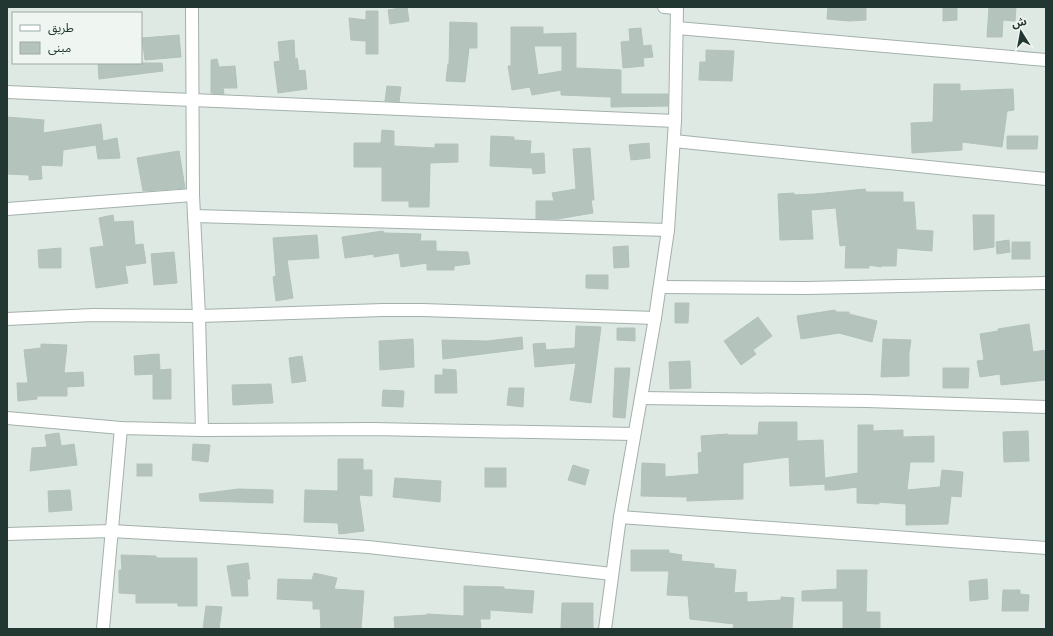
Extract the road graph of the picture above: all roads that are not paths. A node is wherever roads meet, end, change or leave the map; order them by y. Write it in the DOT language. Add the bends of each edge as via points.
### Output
graph roads {
  1 [pos="192,7"];
  2 [pos="664,7"];
  3 [pos="677,7"];
  4 [pos="677,28"];
  5 [pos="1046,60"];
  6 [pos="7,92"];
  7 [pos="192,99"];
  8 [pos="675,121"];
  9 [pos="674,141"];
  10 [pos="1046,179"];
  11 [pos="193,195"];
  12 [pos="7,209"];
  13 [pos="194,216"];
  14 [pos="668,230"];
  15 [pos="1046,283"];
  16 [pos="660,287"];
  17 [pos="199,316"];
  18 [pos="655,318"];
  19 [pos="7,319"];
  20 [pos="641,398"];
  21 [pos="1046,407"];
  22 [pos="7,418"];
  23 [pos="121,428"];
  24 [pos="202,430"];
  25 [pos="634,434"];
  26 [pos="620,517"];
  27 [pos="111,531"];
  28 [pos="7,534"];
  29 [pos="1046,548"];
  30 [pos="612,574"];
  31 [pos="103,629"];
  32 [pos="605,629"];
  1 -- 7 [label="street"];
  2 -- 3 [label="street"];
  3 -- 4 [label="street"];
  4 -- 5 [label="street"];
  4 -- 8 [label="street"];
  6 -- 7 [label="street"];
  7 -- 8 [label="street"];
  7 -- 11 [label="street"];
  8 -- 9 [label="street"];
  9 -- 10 [label="street"];
  9 -- 14 [label="street"];
  11 -- 12 [label="street"];
  11 -- 13 [label="street"];
  13 -- 14 [label="street"];
  13 -- 17 [label="street"];
  14 -- 16 [label="street"];
  15 -- 16 [label="street" via="807,288"];
  16 -- 18 [label="street"];
  17 -- 18 [label="street" via="410,310"];
  17 -- 19 [label="street"];
  17 -- 24 [label="street"];
  18 -- 20 [label="street"];
  20 -- 21 [label="street"];
  20 -- 25 [label="street"];
  22 -- 23 [label="street"];
  23 -- 24 [label="street"];
  23 -- 27 [label="street"];
  24 -- 25 [label="street" via="372,429"];
  25 -- 26 [label="street"];
  26 -- 29 [label="street"];
  26 -- 30 [label="street"];
  27 -- 28 [label="street"];
  27 -- 30 [label="street" via="368,547"];
  27 -- 31 [label="street"];
  30 -- 32 [label="street"];
}
